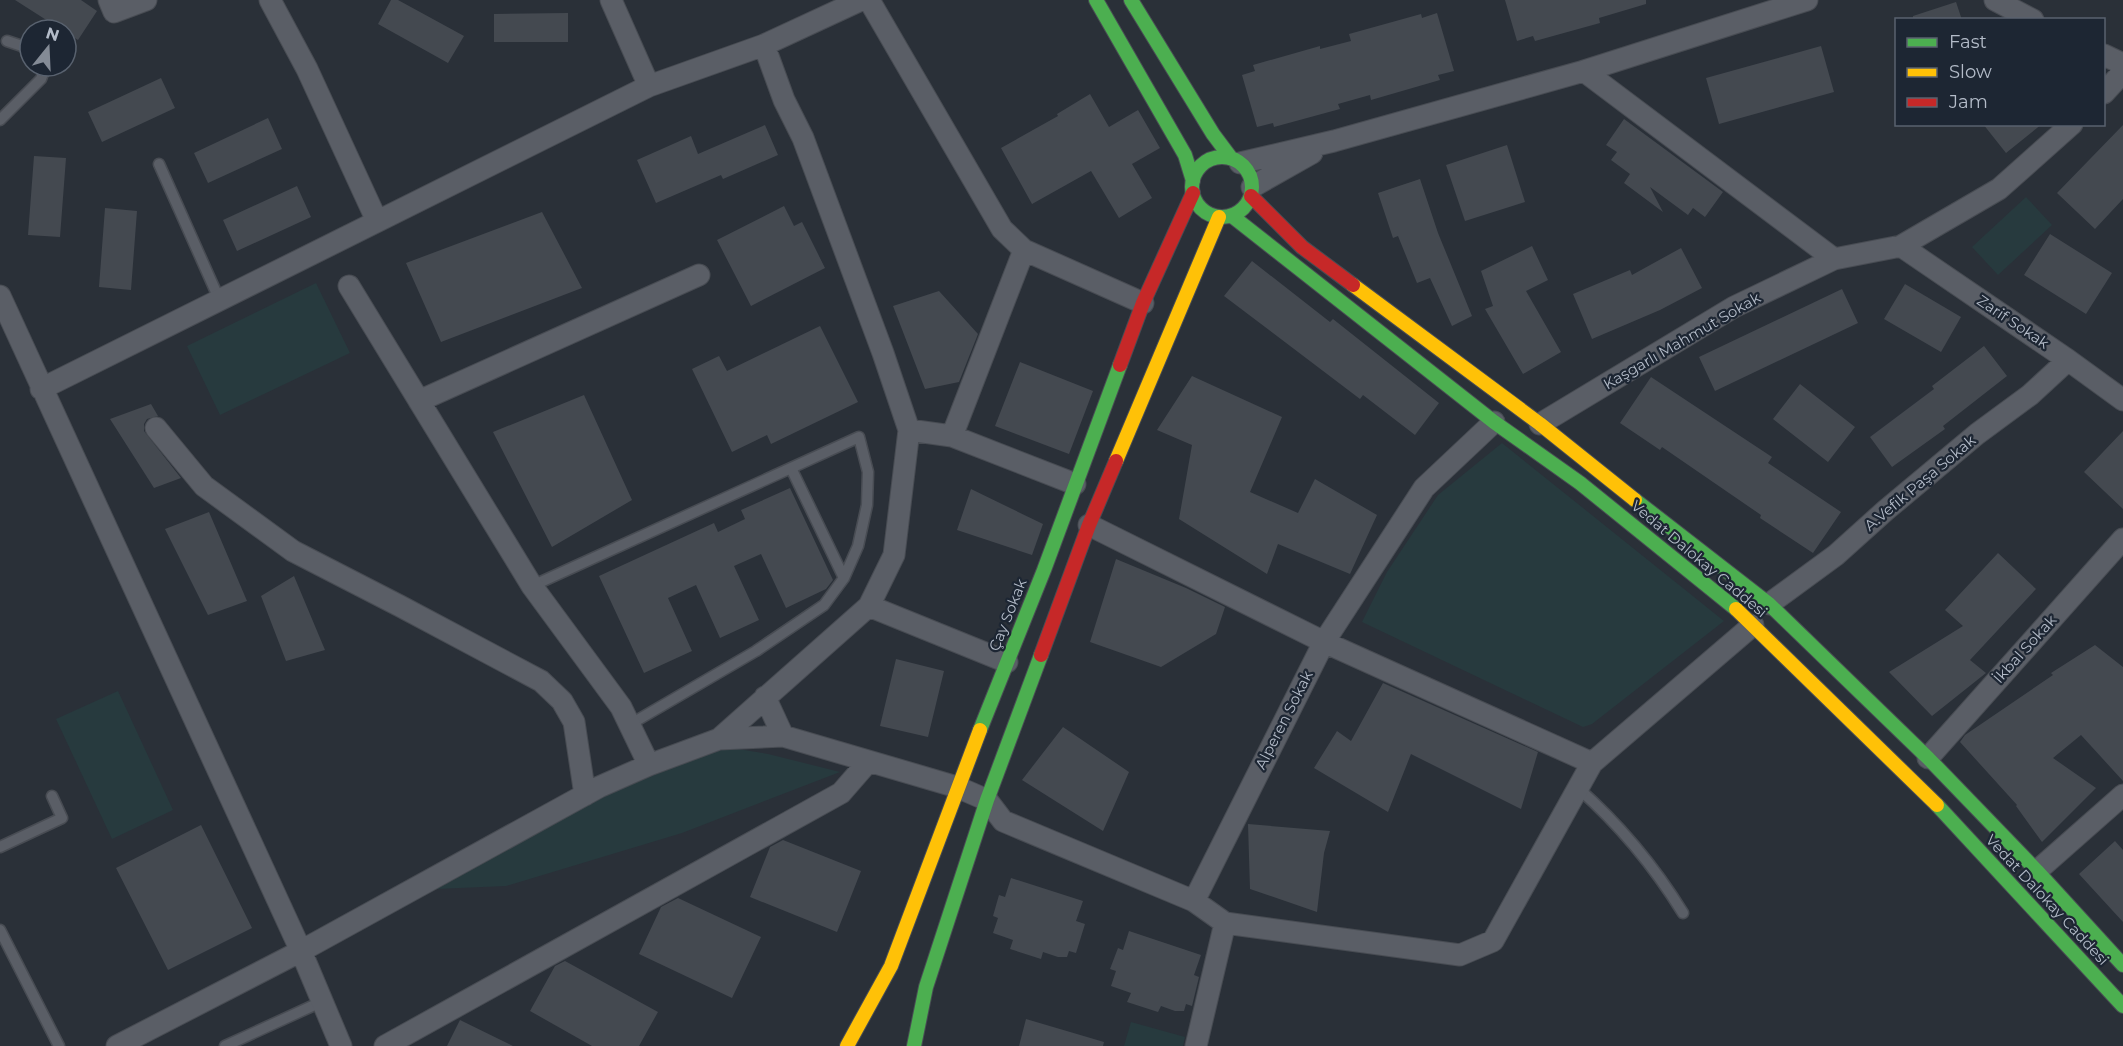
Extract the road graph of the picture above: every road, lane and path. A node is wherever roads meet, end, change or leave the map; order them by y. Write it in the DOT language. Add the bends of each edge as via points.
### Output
graph roads {
  1 [pos="109,0"];
  2 [pos="146,0"];
  3 [pos="270,0"];
  4 [pos="611,0"];
  5 [pos="861,0"];
  6 [pos="869,0"];
  7 [pos="1096,0"];
  8 [pos="1131,0"];
  9 [pos="1807,0"];
  10 [pos="1995,0"];
  11 [pos="2029,18"];
  12 [pos="7,41"];
  13 [pos="18,45"];
  14 [pos="764,45"];
  15 [pos="2105,56"];
  16 [pos="2123,64"];
  17 [pos="1584,71"];
  18 [pos="2123,72"];
  19 [pos="41,78"];
  20 [pos="649,86"];
  21 [pos="2105,91"];
  22 [pos="0,120"];
  23 [pos="2070,126"];
  24 [pos="1334,141"];
  25 [pos="1235,161"];
  26 [pos="159,164"];
  27 [pos="1193,187"];
  28 [pos="1252,192"];
  29 [pos="1225,216"];
  30 [pos="377,221"];
  31 [pos="1901,246"];
  32 [pos="1024,250"];
  33 [pos="1834,259"];
  34 [pos="699,274"];
  35 [pos="350,286"];
  36 [pos="0,296"];
  37 [pos="220,301"];
  38 [pos="1143,303"];
  39 [pos="2068,360"];
  40 [pos="41,389"];
  41 [pos="2123,400"];
  42 [pos="419,401"];
  43 [pos="1494,422"];
  44 [pos="1540,424"];
  45 [pos="156,428"];
  46 [pos="909,430"];
  47 [pos="952,436"];
  48 [pos="791,468"];
  49 [pos="1075,484"];
  50 [pos="1089,525"];
  51 [pos="2123,539"];
  52 [pos="844,578"];
  53 [pos="532,586"];
  54 [pos="1769,604"];
  55 [pos="869,606"];
  56 [pos="1753,625"];
  57 [pos="1324,642"];
  58 [pos="1007,662"];
  59 [pos="765,697"];
  60 [pos="629,725"];
  61 [pos="783,736"];
  62 [pos="719,739"];
  63 [pos="1928,758"];
  64 [pos="868,762"];
  65 [pos="1592,763"];
  66 [pos="649,765"];
  67 [pos="957,787"];
  68 [pos="1578,788"];
  69 [pos="585,795"];
  70 [pos="2123,795"];
  71 [pos="52,796"];
  72 [pos="987,800"];
  73 [pos="0,847"];
  74 [pos="2037,871"];
  75 [pos="1194,902"];
  76 [pos="1683,913"];
  77 [pos="1225,923"];
  78 [pos="0,930"];
  79 [pos="301,951"];
  80 [pos="2123,965"];
  81 [pos="321,1002"];
  82 [pos="2123,1006"];
  83 [pos="58,1046"];
  84 [pos="117,1046"];
  85 [pos="225,1046"];
  86 [pos="341,1046"];
  87 [pos="385,1046"];
  88 [pos="847,1046"];
  89 [pos="914,1046"];
  90 [pos="1196,1046"];
  1 -- 2 [label="street" via="114,12"];
  3 -- 30 [label="street" via="307,69"];
  4 -- 20 [label="street"];
  5 -- 14 [label="street"];
  6 -- 32 [label="street" via="1002,229"];
  7 -- 27 [label="main road" via="1185,155"];
  8 -- 25 [label="main road" via="1213,134"];
  9 -- 17 [label="street"];
  10 -- 11 [label="street"];
  12 -- 13 [label="lane"];
  14 -- 20 [label="street"];
  14 -- 46 [label="street" via="803,138"];
  15 -- 16 [label="street"];
  17 -- 24 [label="street"];
  17 -- 33 [label="street"];
  18 -- 21 [label="street"];
  19 -- 22 [label="lane"];
  20 -- 30 [label="street"];
  23 -- 31 [label="street, Kaşgarlı Mahmut Sokak" via="1999,189"];
  24 -- 25 [label="street"];
  24 -- 28 [label="street"];
  25 -- 27 [label="main road" via="1212,159 1203,164"];
  25 -- 28 [label="main road" via="1251,178"];
  26 -- 37 [label="lane"];
  27 -- 29 [label="main road" via="1202,209"];
  27 -- 38 [label="main road, Çay Sokak"];
  28 -- 29 [label="main road" via="1240,211"];
  28 -- 44 [label="main road, Vedat Dalokay Caddesi" via="1302,247"];
  29 -- 43 [label="main road, Vedat Dalokay Caddesi"];
  29 -- 50 [label="main road"];
  30 -- 37 [label="street"];
  31 -- 33 [label="street, Kaşgarlı Mahmut Sokak"];
  31 -- 39 [label="street, Zarif Sokak"];
  32 -- 38 [label="street"];
  32 -- 47 [label="street"];
  33 -- 44 [label="street, Kaşgarlı Mahmut Sokak" via="1734,307"];
  34 -- 42 [label="street"];
  35 -- 42 [label="street"];
  36 -- 40 [label="street"];
  37 -- 40 [label="street"];
  38 -- 49 [label="main road, Çay Sokak"];
  39 -- 41 [label="street, Zarif Sokak"];
  39 -- 54 [label="street, A.Vefik Paşa Sokak" via="1836,555"];
  40 -- 79 [label="street"];
  42 -- 53 [label="street"];
  43 -- 56 [label="main road, Vedat Dalokay Caddesi" via="1580,483"];
  43 -- 57 [label="street, Alperen Sokak" via="1424,488"];
  44 -- 54 [label="main road, Vedat Dalokay Caddesi"];
  45 -- 69 [label="street" via="204,486 293,551 541,681 562,701 574,722"];
  46 -- 47 [label="street"];
  46 -- 55 [label="street" via="894,555"];
  47 -- 49 [label="street"];
  48 -- 52 [label="lane"];
  48 -- 52 [label="lane" via="859,437 868,472 867,505 858,546"];
  48 -- 53 [label="lane"];
  49 -- 58 [label="main road, Çay Sokak"];
  50 -- 57 [label="street"];
  50 -- 72 [label="main road"];
  51 -- 63 [label="street, İkbal Sokak"];
  52 -- 60 [label="lane" via="824,605 756,651"];
  53 -- 60 [label="street" via="621,707"];
  54 -- 63 [label="main road, Vedat Dalokay Caddesi"];
  55 -- 58 [label="street"];
  55 -- 59 [label="street"];
  56 -- 65 [label="street"];
  56 -- 82 [label="main road, Vedat Dalokay Caddesi" via="1923,790"];
  57 -- 65 [label="street"];
  57 -- 75 [label="street, Alperen Sokak"];
  58 -- 67 [label="main road, Çay Sokak"];
  59 -- 61 [label="street"];
  59 -- 62 [label="street"];
  60 -- 66 [label="street"];
  61 -- 62 [label="street"];
  61 -- 64 [label="street"];
  62 -- 66 [label="street"];
  63 -- 74 [label="main road, Vedat Dalokay Caddesi"];
  64 -- 67 [label="street"];
  64 -- 87 [label="street" via="841,793"];
  65 -- 68 [label="street"];
  66 -- 69 [label="street"];
  67 -- 72 [label="street"];
  67 -- 88 [label="main road, Çay Sokak" via="891,966"];
  68 -- 76 [label="lane" via="1643,854"];
  68 -- 77 [label="street" via="1493,941 1461,955"];
  69 -- 79 [label="street"];
  70 -- 74 [label="street"];
  71 -- 73 [label="lane" via="62,818"];
  72 -- 75 [label="street" via="1003,821"];
  72 -- 89 [label="main road" via="926,987"];
  74 -- 80 [label="main road, Vedat Dalokay Caddesi"];
  75 -- 77 [label="street"];
  77 -- 90 [label="street"];
  78 -- 83 [label="lane"];
  79 -- 81 [label="street"];
  79 -- 84 [label="street"];
  81 -- 85 [label="lane"];
  81 -- 86 [label="street"];
}
